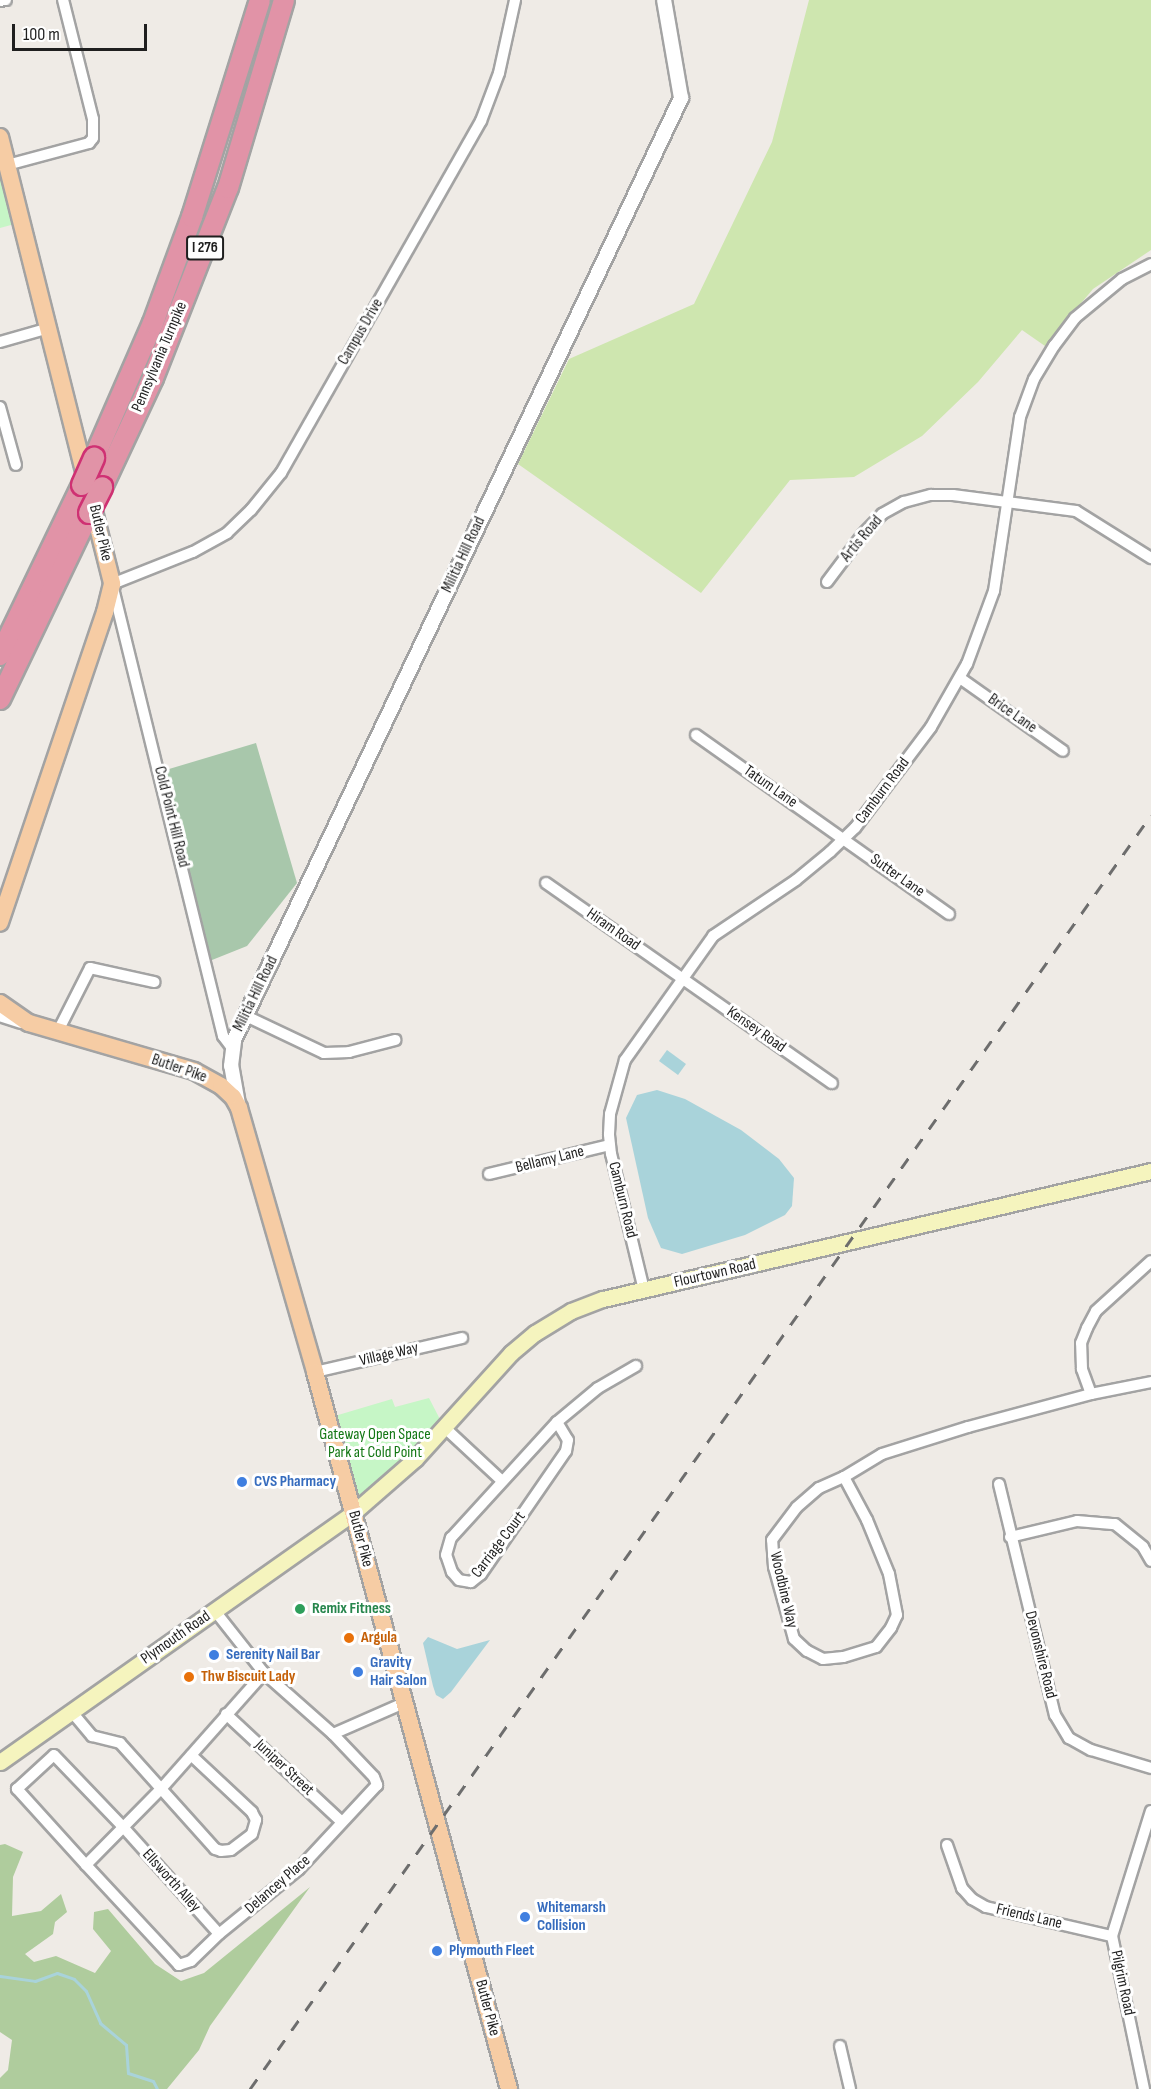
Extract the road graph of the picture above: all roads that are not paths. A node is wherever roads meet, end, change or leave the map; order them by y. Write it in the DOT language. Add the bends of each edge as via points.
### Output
graph roads {
  1 [pos="6,0"];
  2 [pos="63,0"];
  3 [pos="260,0"];
  4 [pos="284,0"];
  5 [pos="515,0"];
  6 [pos="664,0"];
  7 [pos="0,1"];
  8 [pos="0,137"];
  9 [pos="7,165"];
  10 [pos="1148,265"];
  11 [pos="1151,277"];
  12 [pos="49,328"];
  13 [pos="0,342"];
  14 [pos="0,407"];
  15 [pos="16,465"];
  16 [pos="1008,501"];
  17 [pos="1151,558"];
  18 [pos="827,582"];
  19 [pos="112,584"];
  20 [pos="0,655"];
  21 [pos="960,678"];
  22 [pos="0,699"];
  23 [pos="696,735"];
  24 [pos="1063,751"];
  25 [pos="844,839"];
  26 [pos="546,883"];
  27 [pos="949,914"];
  28 [pos="0,923"];
  29 [pos="681,978"];
  30 [pos="154,982"];
  31 [pos="0,1003"];
  32 [pos="0,1014"];
  33 [pos="246,1016"];
  34 [pos="29,1023"];
  35 [pos="57,1033"];
  36 [pos="394,1040"];
  37 [pos="232,1048"];
  38 [pos="832,1083"];
  39 [pos="239,1108"];
  40 [pos="610,1145"];
  41 [pos="1151,1171"];
  42 [pos="489,1174"];
  43 [pos="1151,1261"];
  44 [pos="644,1290"];
  45 [pos="462,1338"];
  46 [pos="636,1366"];
  47 [pos="315,1372"];
  48 [pos="1151,1382"];
  49 [pos="1091,1394"];
  50 [pos="557,1422"];
  51 [pos="444,1427"];
  52 [pos="844,1478"];
  53 [pos="501,1479"];
  54 [pos="999,1484"];
  55 [pos="353,1513"];
  56 [pos="1010,1537"];
  57 [pos="1151,1561"];
  58 [pos="216,1611"];
  59 [pos="264,1673"];
  60 [pos="404,1703"];
  61 [pos="71,1711"];
  62 [pos="226,1714"];
  63 [pos="333,1734"];
  64 [pos="191,1755"];
  65 [pos="0,1762"];
  66 [pos="1151,1768"];
  67 [pos="161,1789"];
  68 [pos="17,1790"];
  69 [pos="1151,1810"];
  70 [pos="342,1822"];
  71 [pos="124,1828"];
  72 [pos="1149,1828"];
  73 [pos="947,1845"];
  74 [pos="86,1865"];
  75 [pos="219,1934"];
  76 [pos="1112,1936"];
  77 [pos="840,2046"];
  78 [pos="509,2089"];
  79 [pos="850,2089"];
  80 [pos="1144,2089"];
  1 -- 7 [label="street"];
  2 -- 9 [label="street" via="93,119 93,138 89,143"];
  3 -- 20 [label="highway, Pennsylvania Turnpike / I 276, bridge" via="192,217 153,324"];
  4 -- 22 [label="highway, Pennsylvania Turnpike / I 276, bridge" via="228,188 153,378"];
  5 -- 19 [label="street, Campus Drive" via="499,73 481,121 281,473 227,533 193,552"];
  6 -- 33 [label="street, Militia Hill Road" via="681,98"];
  8 -- 9 [label="main road, Butler Pike"];
  9 -- 12 [label="main road, Butler Pike"];
  10 -- 11 [label="street"];
  10 -- 16 [label="street, Camburn Road" via="1122,279 1076,318 1034,379 1020,417"];
  12 -- 13 [label="street"];
  12 -- 19 [label="main road, Butler Pike"];
  14 -- 15 [label="street"];
  16 -- 17 [label="street, Artis Road" via="1076,511"];
  16 -- 18 [label="street, Artis Road" via="940,495 904,502 875,520"];
  16 -- 21 [label="street, Camburn Road" via="994,591"];
  19 -- 28 [label="main road, Butler Pike"];
  19 -- 37 [label="street, Cold Point Hill Road" via="224,1036"];
  21 -- 24 [label="street, Brice Lane"];
  21 -- 25 [label="street, Camburn Road" via="908,758"];
  23 -- 25 [label="street, Tatum Lane"];
  25 -- 27 [label="street, Sutter Lane"];
  25 -- 29 [label="street, Camburn Road" via="812,868 713,936"];
  26 -- 29 [label="street, Hiram Road"];
  29 -- 38 [label="street, Kensey Road"];
  29 -- 40 [label="street, Camburn Road" via="625,1060 610,1114"];
  30 -- 35 [label="street" via="90,968"];
  31 -- 34 [label="main road, Butler Pike"];
  32 -- 34 [label="street"];
  33 -- 36 [label="street" via="324,1053 349,1052"];
  33 -- 37 [label="street, Militia Hill Road"];
  34 -- 35 [label="main road, Butler Pike"];
  35 -- 39 [label="main road, Butler Pike" via="194,1071 221,1086"];
  37 -- 39 [label="street, Militia Hill Road" via="231,1066"];
  39 -- 47 [label="main road, Butler Pike"];
  40 -- 42 [label="street, Bellamy Lane"];
  40 -- 44 [label="street, Camburn Road"];
  41 -- 44 [label="main road, Flourtown Road"];
  43 -- 49 [label="street" via="1096,1311 1087,1328 1081,1343 1082,1369"];
  44 -- 51 [label="main road, Flourtown Road" via="587,1304 535,1333 511,1353"];
  45 -- 47 [label="street, Village Way"];
  46 -- 50 [label="street, Carriage Court" via="598,1388"];
  47 -- 55 [label="main road, Butler Pike"];
  48 -- 49 [label="street, Woodbine Way"];
  49 -- 52 [label="street, Woodbine Way" via="882,1454"];
  50 -- 53 [label="street, Carriage Court"];
  50 -- 53 [label="street, Carriage Court" via="568,1440 566,1451 481,1574 471,1582 459,1580 446,1555 447,1544"];
  51 -- 53 [label="street"];
  51 -- 55 [label="main road, Flourtown Road" via="404,1471"];
  52 -- 52 [label="street, Woodbine Way" via="889,1574 897,1616 876,1647 824,1659 794,1639 774,1567 772,1540 797,1507 819,1488"];
  54 -- 56 [label="street, Devonshire Road"];
  55 -- 58 [label="main road, Plymouth Road"];
  55 -- 60 [label="main road, Butler Pike"];
  56 -- 57 [label="street" via="1077,1521 1115,1524 1143,1547"];
  56 -- 66 [label="street, Devonshire Road" via="1055,1714 1070,1737 1091,1750"];
  58 -- 59 [label="street, Delancey Place"];
  58 -- 61 [label="main road, Plymouth Road"];
  59 -- 62 [label="street"];
  59 -- 63 [label="street, Delancey Place"];
  60 -- 63 [label="street"];
  60 -- 78 [label="main road, Butler Pike"];
  61 -- 65 [label="main road, Plymouth Road"];
  61 -- 67 [label="street" via="92,1736 120,1743"];
  62 -- 64 [label="street"];
  62 -- 70 [label="street, Juniper Street"];
  63 -- 70 [label="street, Delancey Place" via="377,1785"];
  64 -- 67 [label="street"];
  64 -- 67 [label="street" via="252,1812 256,1820 252,1834 231,1850 215,1849"];
  67 -- 71 [label="street"];
  68 -- 71 [label="street, Ellsworth Alley" via="54,1755"];
  68 -- 74 [label="street, Delancey Place"];
  69 -- 72 [label="street, Pilgrim Road"];
  70 -- 75 [label="street, Delancey Place" via="299,1869"];
  71 -- 74 [label="street"];
  71 -- 75 [label="street, Ellsworth Alley"];
  72 -- 76 [label="street, Pilgrim Road"];
  73 -- 76 [label="street, Friends Lane" via="962,1888 986,1907"];
  74 -- 75 [label="street, Delancey Place" via="179,1965 191,1961"];
  76 -- 80 [label="street, Pilgrim Road"];
  77 -- 79 [label="street"];
}
